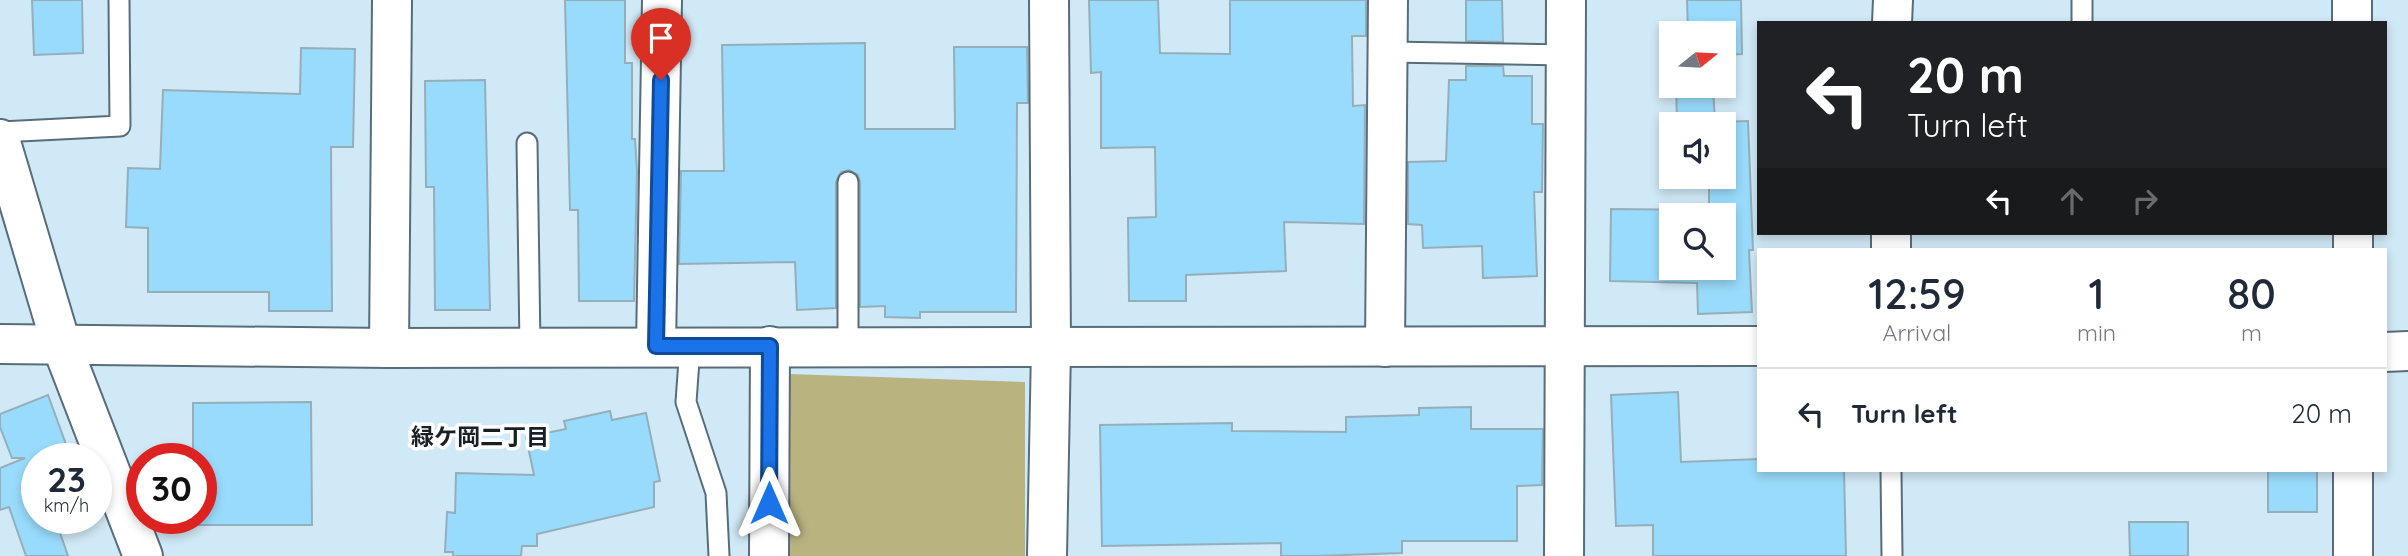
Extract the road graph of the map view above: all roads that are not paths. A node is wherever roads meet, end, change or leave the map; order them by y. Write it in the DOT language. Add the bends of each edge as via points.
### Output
graph roads {
  1 [pos="119,0"];
  2 [pos="392,0"];
  3 [pos="662,0"];
  4 [pos="1049,0"];
  5 [pos="1388,0"];
  6 [pos="1566,0"];
  7 [pos="1893,0"];
  8 [pos="2082,0"];
  9 [pos="2352,0"];
  10 [pos="1892,21"];
  11 [pos="2082,21"];
  12 [pos="2352,21"];
  13 [pos="1388,52"];
  14 [pos="1566,55"];
  15 [pos="0,132"];
  16 [pos="0,139"];
  17 [pos="527,143"];
  18 [pos="848,182"];
  19 [pos="0,344"];
  20 [pos="61,344"];
  21 [pos="530,346"];
  22 [pos="673,346"];
  23 [pos="770,346"];
  24 [pos="848,346"];
  25 [pos="1757,346"];
  26 [pos="1385,347"];
  27 [pos="389,348"];
  28 [pos="1051,348"];
  29 [pos="1566,348"];
  30 [pos="2408,351"];
  31 [pos="2387,352"];
  32 [pos="1891,472"];
  33 [pos="2353,472"];
  34 [pos="143,556"];
  35 [pos="719,556"];
  36 [pos="769,556"];
  37 [pos="1046,556"];
  38 [pos="1564,556"];
  39 [pos="1892,556"];
  40 [pos="2353,556"];
  1 -- 15 [label="lane" via="120,127"];
  2 -- 27 [label="street"];
  3 -- 22 [label="street"];
  4 -- 28 [label="street"];
  5 -- 13 [label="street"];
  6 -- 14 [label="street"];
  7 -- 10 [label="street"];
  8 -- 11 [label="lane"];
  9 -- 12 [label="street"];
  13 -- 14 [label="lane"];
  13 -- 26 [label="street"];
  14 -- 29 [label="street"];
  16 -- 20 [label="street"];
  17 -- 21 [label="lane"];
  18 -- 24 [label="lane"];
  19 -- 20 [label="street"];
  20 -- 27 [label="street"];
  20 -- 34 [label="street"];
  21 -- 22 [label="street"];
  21 -- 27 [label="street"];
  22 -- 23 [label="street"];
  22 -- 35 [label="lane" via="716,493"];
  23 -- 24 [label="street"];
  23 -- 36 [label="street"];
  24 -- 28 [label="street"];
  25 -- 29 [label="street"];
  26 -- 28 [label="street"];
  26 -- 29 [label="street"];
  28 -- 37 [label="street"];
  29 -- 38 [label="street"];
  30 -- 31 [label="street"];
  32 -- 39 [label="lane"];
  33 -- 40 [label="street"];
}
